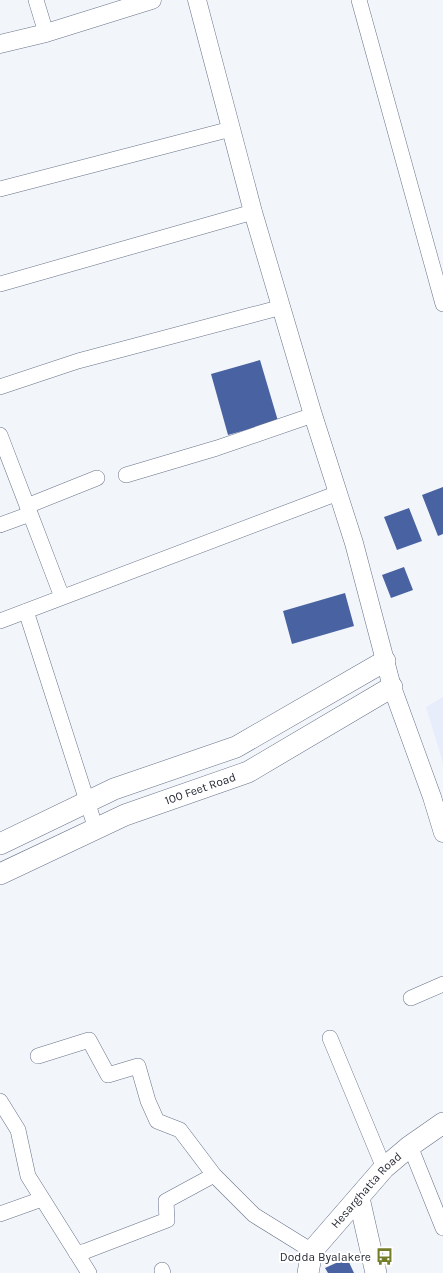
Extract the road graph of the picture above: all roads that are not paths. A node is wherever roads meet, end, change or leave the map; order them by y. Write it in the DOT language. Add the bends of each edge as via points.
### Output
graph roads {
  1 [pos="36,0"];
  2 [pos="152,0"];
  3 [pos="197,0"];
  4 [pos="359,0"];
  5 [pos="46,33"];
  6 [pos="0,44"];
  7 [pos="231,130"];
  8 [pos="0,189"];
  9 [pos="253,212"];
  10 [pos="0,284"];
  11 [pos="443,304"];
  12 [pos="282,307"];
  13 [pos="0,387"];
  14 [pos="313,415"];
  15 [pos="0,435"];
  16 [pos="126,475"];
  17 [pos="97,478"];
  18 [pos="338,493"];
  19 [pos="29,510"];
  20 [pos="0,525"];
  21 [pos="62,598"];
  22 [pos="26,611"];
  23 [pos="0,621"];
  24 [pos="386,661"];
  25 [pos="392,687"];
  26 [pos="437,795"];
  27 [pos="87,802"];
  28 [pos="96,829"];
  29 [pos="443,833"];
  30 [pos="0,844"];
  31 [pos="0,874"];
  32 [pos="443,984"];
  33 [pos="411,998"];
  34 [pos="330,1038"];
  35 [pos="38,1056"];
  36 [pos="0,1101"];
  37 [pos="443,1122"];
  38 [pos="410,1146"];
  39 [pos="384,1168"];
  40 [pos="214,1176"];
  41 [pos="359,1198"];
  42 [pos="42,1199"];
  43 [pos="0,1214"];
  44 [pos="443,1228"];
  45 [pos="312,1252"];
  46 [pos="76,1253"];
  47 [pos="89,1273"];
  48 [pos="308,1273"];
  49 [pos="376,1273"];
  1 -- 5 [label="street"];
  2 -- 5 [label="street"];
  3 -- 7 [label="street"];
  4 -- 11 [label="street"];
  5 -- 6 [label="street"];
  7 -- 8 [label="street"];
  7 -- 9 [label="street"];
  9 -- 10 [label="street"];
  9 -- 12 [label="street"];
  12 -- 13 [label="street" via="78,361"];
  12 -- 14 [label="street"];
  14 -- 16 [label="street" via="217,448"];
  14 -- 18 [label="street"];
  15 -- 19 [label="street"];
  17 -- 19 [label="street"];
  18 -- 21 [label="street"];
  18 -- 24 [label="street"];
  19 -- 20 [label="street"];
  19 -- 21 [label="street"];
  21 -- 22 [label="street"];
  22 -- 23 [label="street"];
  22 -- 27 [label="street"];
  24 -- 25 [label="street"];
  24 -- 27 [label="main road" via="236,747 114,789"];
  25 -- 26 [label="street"];
  25 -- 28 [label="main road, 100 Feet Road" via="248,772 125,815"];
  26 -- 29 [label="street"];
  27 -- 28 [label="street"];
  27 -- 30 [label="main road"];
  28 -- 31 [label="main road, 100 Feet Road"];
  32 -- 33 [label="street"];
  34 -- 39 [label="street"];
  35 -- 40 [label="street" via="89,1040 108,1075 138,1066 157,1121 180,1130"];
  36 -- 42 [label="street" via="18,1130 28,1176"];
  37 -- 38 [label="main road, Hesarghatta Road"];
  38 -- 39 [label="main road, Hesarghatta Road"];
  38 -- 44 [label="street"];
  39 -- 41 [label="main road, Hesarghatta Road"];
  40 -- 45 [label="street" via="254,1215"];
  40 -- 46 [label="street" via="166,1201 167,1220"];
  41 -- 45 [label="main road, Hesarghatta Road"];
  41 -- 49 [label="main road"];
  42 -- 43 [label="street"];
  42 -- 46 [label="street"];
  45 -- 48 [label="main road"];
  46 -- 47 [label="street"];
}
